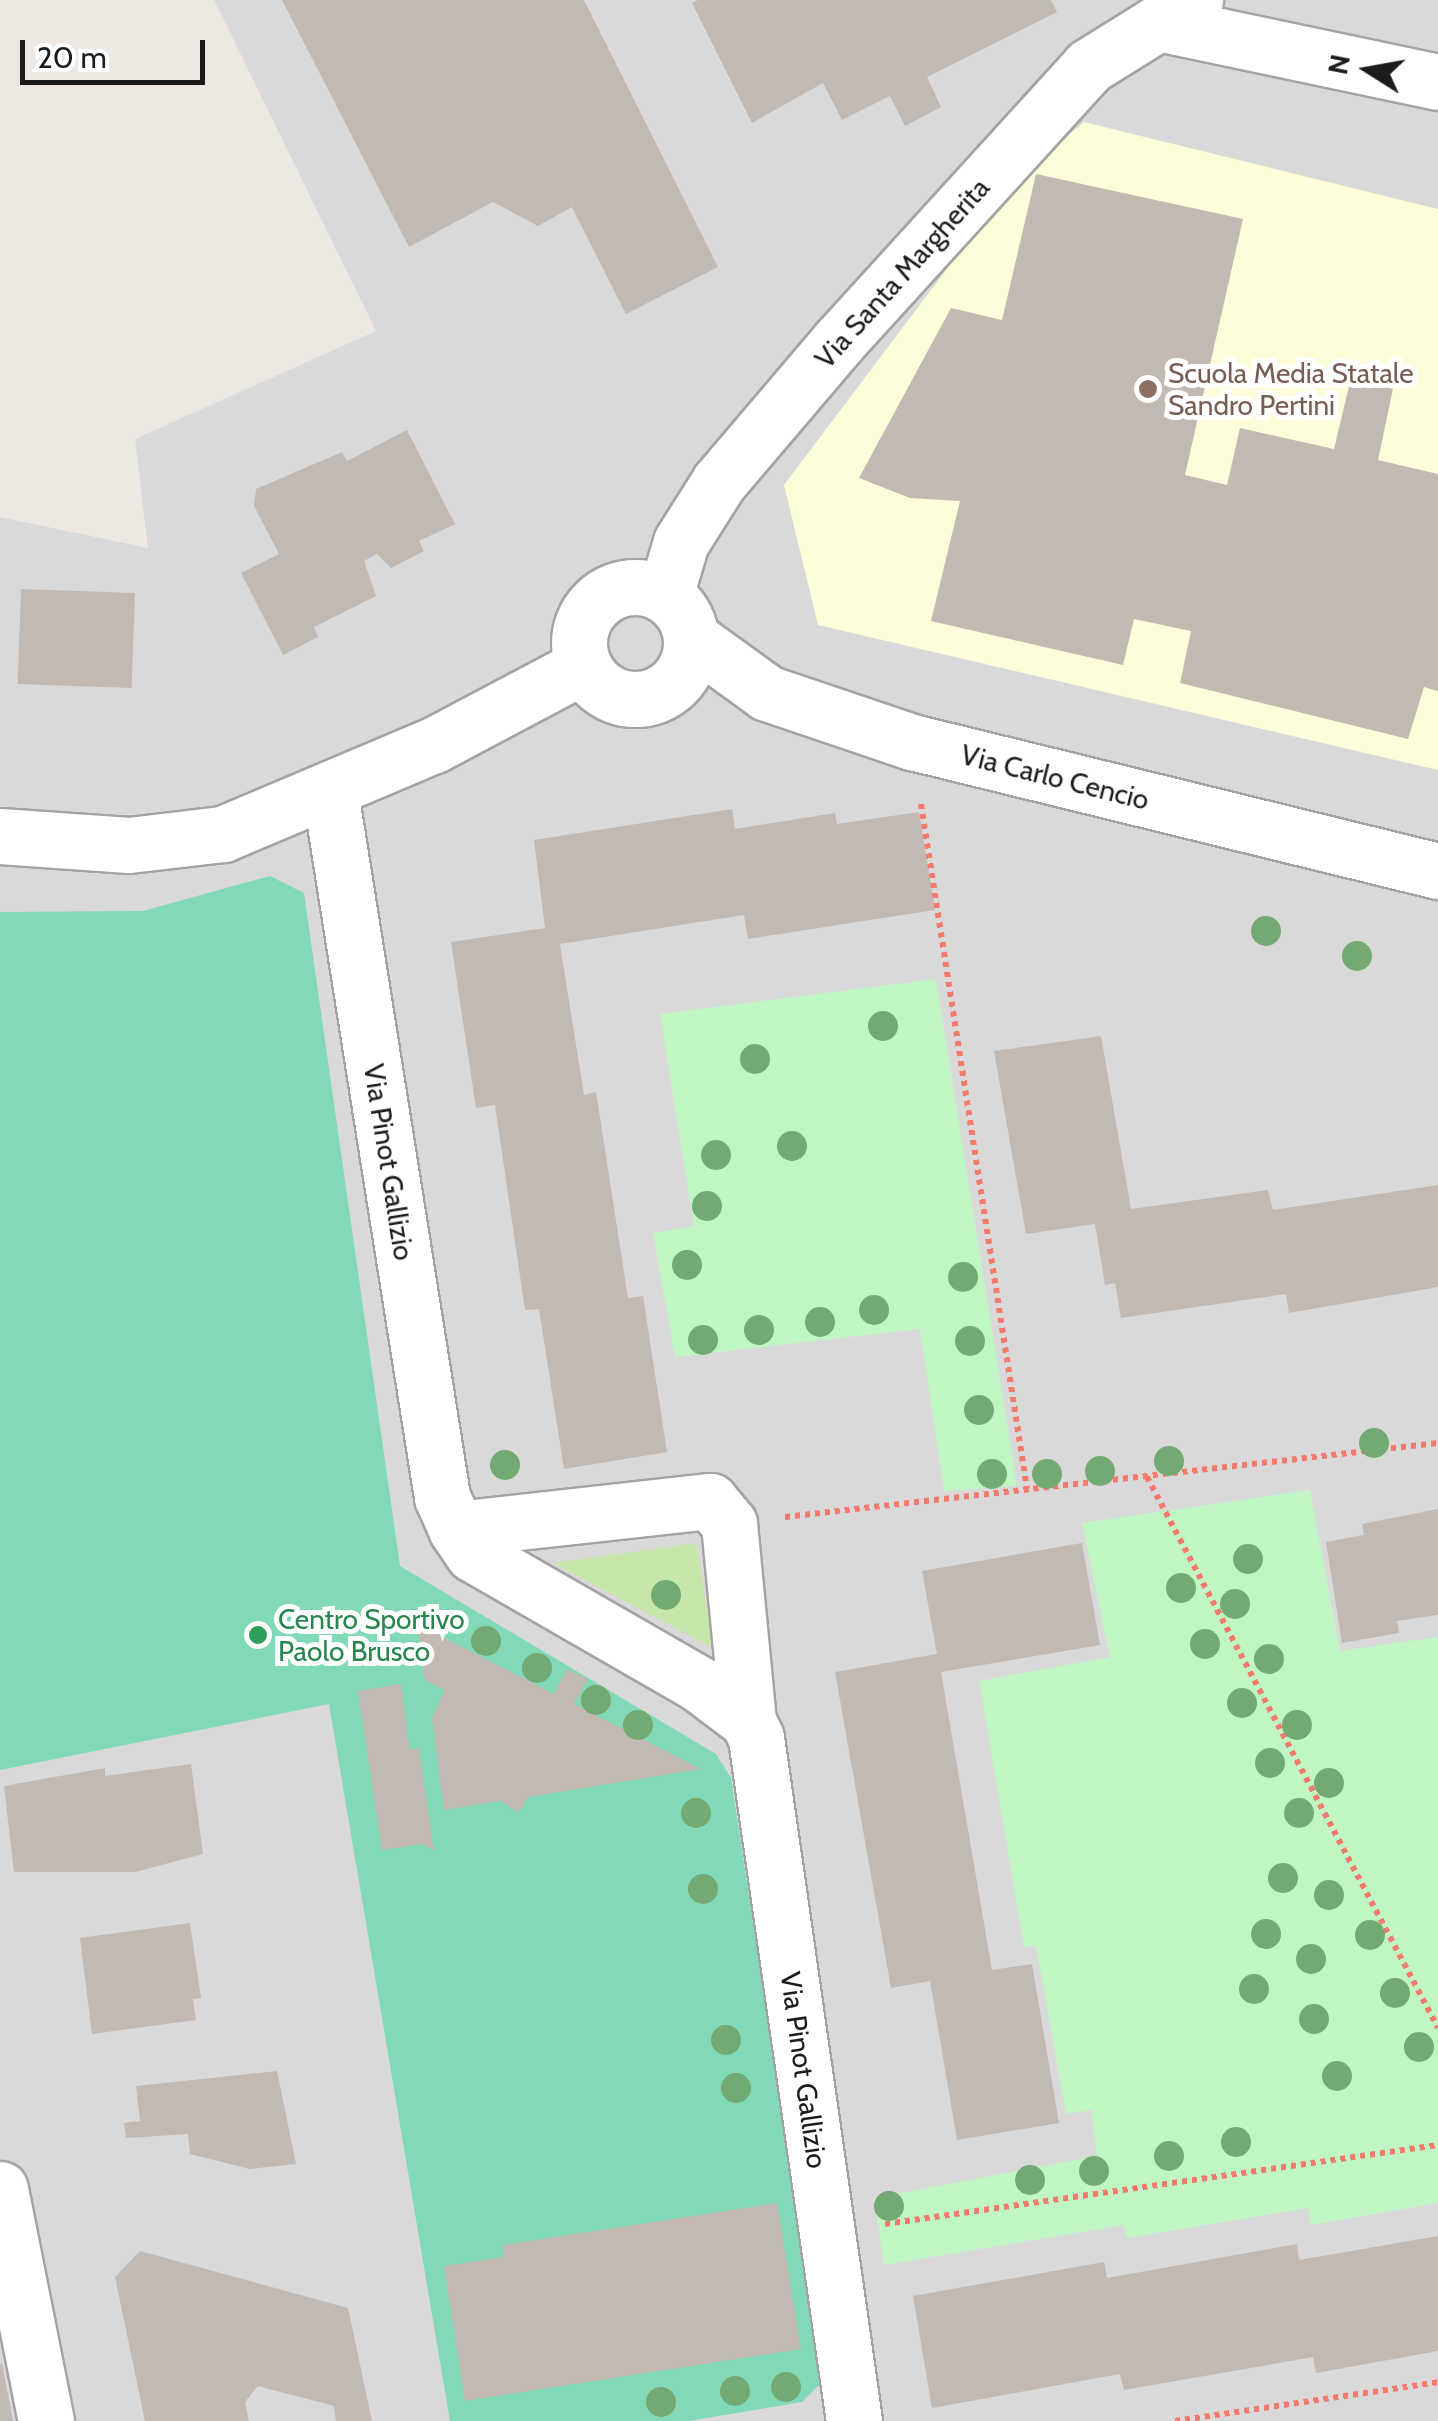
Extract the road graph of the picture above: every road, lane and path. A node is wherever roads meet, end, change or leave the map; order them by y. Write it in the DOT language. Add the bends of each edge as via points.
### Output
graph roads {
  1 [pos="1177,12"];
  2 [pos="1438,82"];
  3 [pos="678,617"];
  4 [pos="583,666"];
  5 [pos="912,742"];
  6 [pos="330,792"];
  7 [pos="0,836"];
  8 [pos="1438,871"];
  9 [pos="1438,1443"];
  10 [pos="1146,1476"];
  11 [pos="1027,1490"];
  12 [pos="729,1524"];
  13 [pos="456,1528"];
  14 [pos="748,1721"];
  15 [pos="1438,2028"];
  16 [pos="1438,2146"];
  17 [pos="0,2189"];
  18 [pos="828,2233"];
  19 [pos="1438,2382"];
  20 [pos="46,2421"];
  21 [pos="854,2421"];
  22 [pos="1175,2421"];
  1 -- 2 [label="street"];
  1 -- 3 [label="street, Via Santa Margherita" via="1088,66 719,482 681,542"];
  3 -- 4 [label="street" via="630,587 598,601 580,631"];
  3 -- 4 [label="street, Via Santa Margherita" via="683,672 641,700 606,692"];
  3 -- 5 [label="street, Via Carlo Cencio" via="766,693"];
  4 -- 6 [label="street"];
  5 -- 8 [label="street, Via Carlo Cencio"];
  5 -- 11 [label="path"];
  6 -- 7 [label="street" via="223,834 129,846"];
  6 -- 13 [label="street, Via Pinot Gallizio" via="442,1497"];
  9 -- 10 [label="path"];
  10 -- 11 [label="path"];
  10 -- 15 [label="path"];
  11 -- 12 [label="path"];
  12 -- 13 [label="street" via="710,1500"];
  12 -- 14 [label="street, Via Pinot Gallizio"];
  13 -- 14 [label="street, Via Pinot Gallizio" via="473,1554 699,1684"];
  14 -- 18 [label="street, Via Pinot Gallizio"];
  16 -- 18 [label="path"];
  17 -- 20 [label="street"];
  18 -- 21 [label="street, Via Pinot Gallizio"];
  19 -- 22 [label="path"];
}
